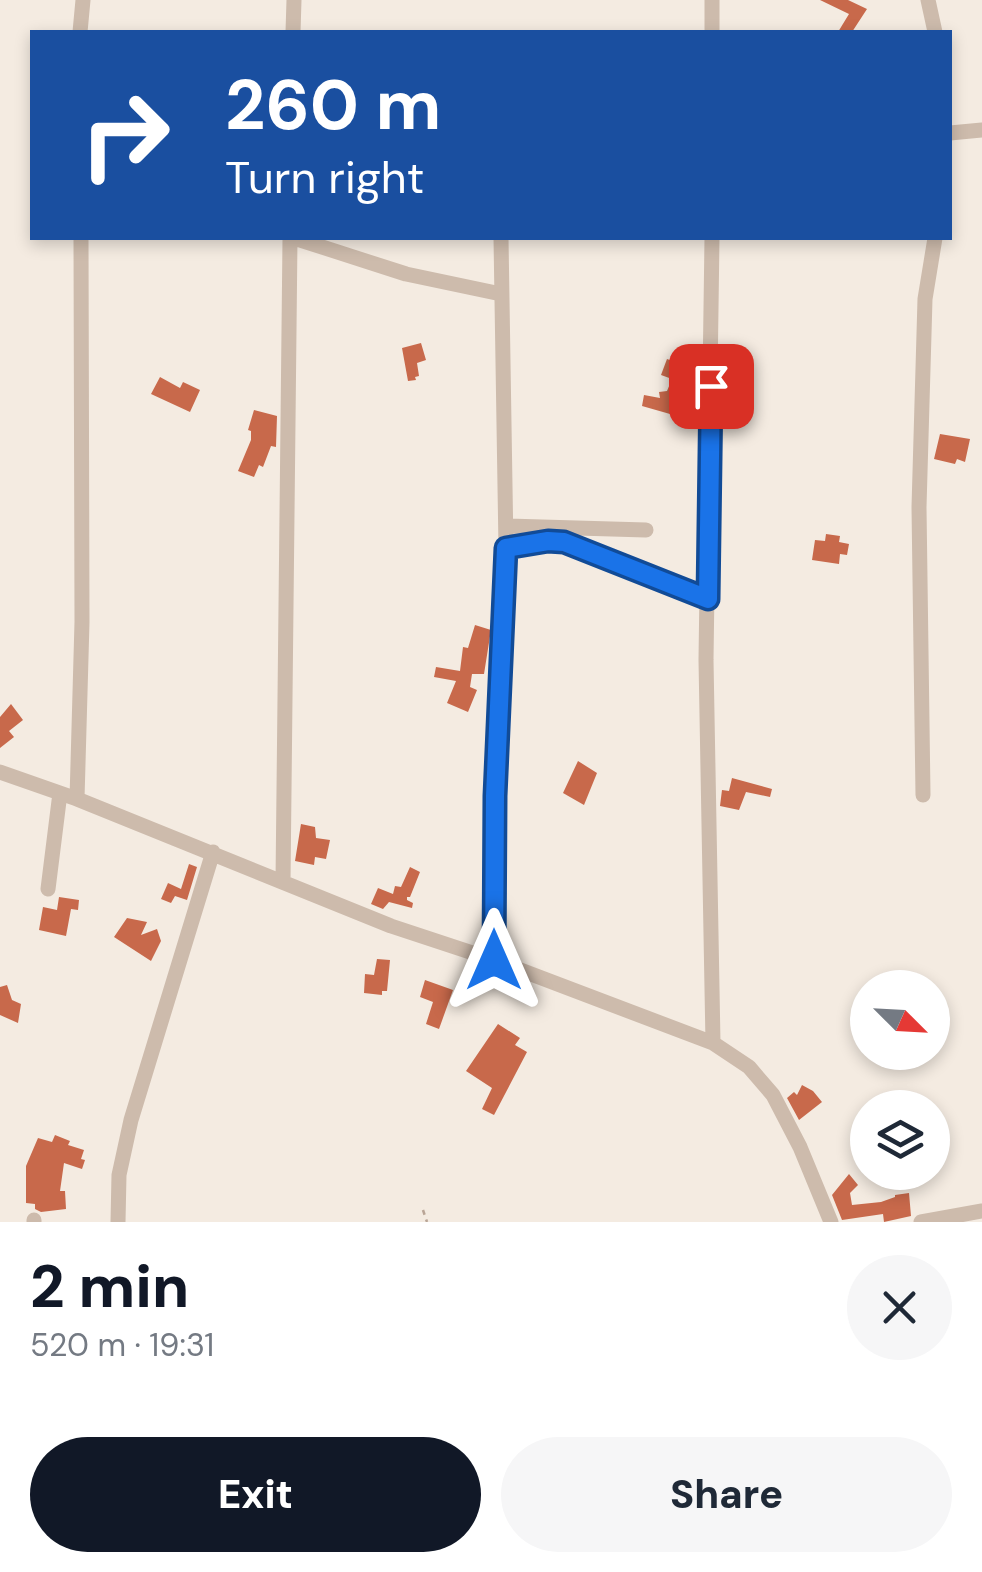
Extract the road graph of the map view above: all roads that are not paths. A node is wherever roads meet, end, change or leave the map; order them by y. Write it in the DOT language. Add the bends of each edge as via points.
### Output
graph roads {
  1 [pos="83,0"];
  2 [pos="294,0"];
  3 [pos="712,0"];
  4 [pos="928,0"];
  5 [pos="80,30"];
  6 [pos="293,30"];
  7 [pos="712,30"];
  8 [pos="935,30"];
  9 [pos="982,130"];
  10 [pos="952,133"];
  11 [pos="81,240"];
  12 [pos="292,240"];
  13 [pos="298,240"];
  14 [pos="500,240"];
  15 [pos="712,240"];
  16 [pos="934,240"];
  17 [pos="501,294"];
  18 [pos="506,526"];
  19 [pos="646,530"];
  20 [pos="506,548"];
  21 [pos="708,599"];
  22 [pos="0,772"];
  23 [pos="60,793"];
  24 [pos="922,795"];
  25 [pos="77,799"];
  26 [pos="212,852"];
  27 [pos="283,882"];
  28 [pos="48,889"];
  29 [pos="494,960"];
  30 [pos="713,1042"];
  31 [pos="982,1211"];
  32 [pos="118,1222"];
  33 [pos="831,1222"];
  34 [pos="921,1222"];
  1 -- 5 [label="street"];
  2 -- 6 [label="street"];
  3 -- 7 [label="street"];
  4 -- 8 [label="street"];
  9 -- 10 [label="street"];
  11 -- 25 [label="street"];
  12 -- 27 [label="street"];
  13 -- 17 [label="street" via="406,274"];
  14 -- 17 [label="street"];
  15 -- 21 [label="street"];
  16 -- 24 [label="street" via="925,299 919,507"];
  17 -- 18 [label="street"];
  18 -- 19 [label="street"];
  18 -- 20 [label="street"];
  20 -- 21 [label="street" via="564,542"];
  20 -- 29 [label="street"];
  21 -- 30 [label="street"];
  22 -- 23 [label="street"];
  23 -- 25 [label="street"];
  23 -- 28 [label="street"];
  25 -- 26 [label="street"];
  26 -- 27 [label="street"];
  26 -- 32 [label="street" via="131,1120"];
  27 -- 29 [label="street"];
  29 -- 30 [label="street"];
  30 -- 33 [label="street" via="750,1066 774,1095"];
  31 -- 34 [label="street"];
}
